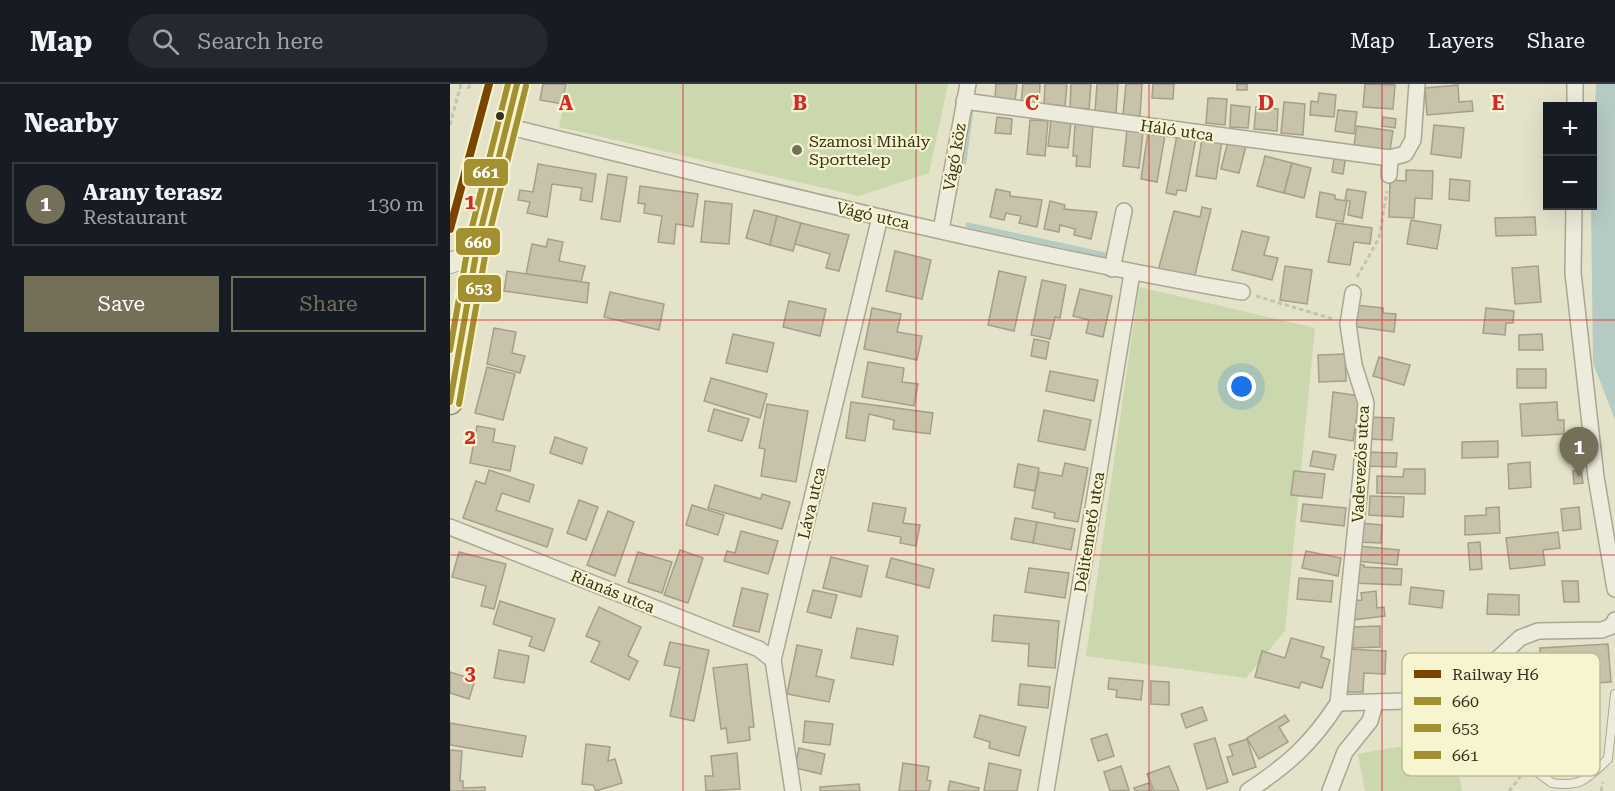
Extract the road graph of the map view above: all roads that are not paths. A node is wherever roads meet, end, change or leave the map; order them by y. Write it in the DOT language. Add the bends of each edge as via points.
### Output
graph roads {
  1 [pos="517,84"];
  2 [pos="968,84"];
  3 [pos="1417,84"];
  4 [pos="1575,84"];
  5 [pos="964,101"];
  6 [pos="1575,102"];
  7 [pos="506,126"];
  8 [pos="1390,158"];
  9 [pos="1389,175"];
  10 [pos="1574,210"];
  11 [pos="1124,211"];
  12 [pos="880,217"];
  13 [pos="940,230"];
  14 [pos="479,237"];
  15 [pos="450,263"];
  16 [pos="1112,269"];
  17 [pos="461,272"];
  18 [pos="1132,273"];
  19 [pos="1242,292"];
  20 [pos="1353,293"];
  21 [pos="450,402"];
  22 [pos="450,527"];
  23 [pos="1615,589"];
  24 [pos="1614,627"];
  25 [pos="1504,653"];
  26 [pos="773,660"];
  27 [pos="1615,694"];
  28 [pos="1402,702"];
  29 [pos="1338,703"];
  30 [pos="1375,703"];
  31 [pos="1600,767"];
  32 [pos="1542,776"];
  33 [pos="1590,776"];
  34 [pos="794,791"];
  35 [pos="1046,791"];
  36 [pos="1248,791"];
  37 [pos="1330,791"];
  1 -- 7 [label="main road"];
  2 -- 5 [label="street, Vágó köz"];
  3 -- 8 [label="street" via="1413,140 1405,154"];
  4 -- 6 [label="street"];
  5 -- 8 [label="street, Háló utca"];
  5 -- 13 [label="street, Vágó köz"];
  7 -- 12 [label="street, Vágó utca"];
  7 -- 14 [label="main road"];
  8 -- 9 [label="street"];
  10 -- 23 [label="street" via="1573,273 1596,477"];
  11 -- 16 [label="street"];
  12 -- 13 [label="street, Vágó utca"];
  12 -- 26 [label="street, Láva utca"];
  13 -- 16 [label="street, Vágó utca"];
  14 -- 15 [label="street" via="464,258"];
  14 -- 17 [label="main road"];
  16 -- 18 [label="street, Vágó utca"];
  17 -- 21 [label="main road"];
  18 -- 19 [label="street, Vágó utca"];
  18 -- 35 [label="street, Délitemető utca"];
  20 -- 29 [label="street, Vadevezős utca" via="1348,324 1354,365 1366,403"];
  22 -- 26 [label="street, Rianás utca" via="759,649"];
  24 -- 25 [label="street" via="1538,631 1520,638"];
  26 -- 34 [label="street, Láva utca"];
  27 -- 31 [label="lane" via="1608,759"];
  28 -- 30 [label="street"];
  29 -- 30 [label="street"];
  29 -- 36 [label="street, Vadevezős utca" via="1318,735 1278,772"];
  30 -- 37 [label="street" via="1371,721 1345,753"];
  32 -- 33 [label="lane" via="1552,783 1568,785 1584,782"];
}
